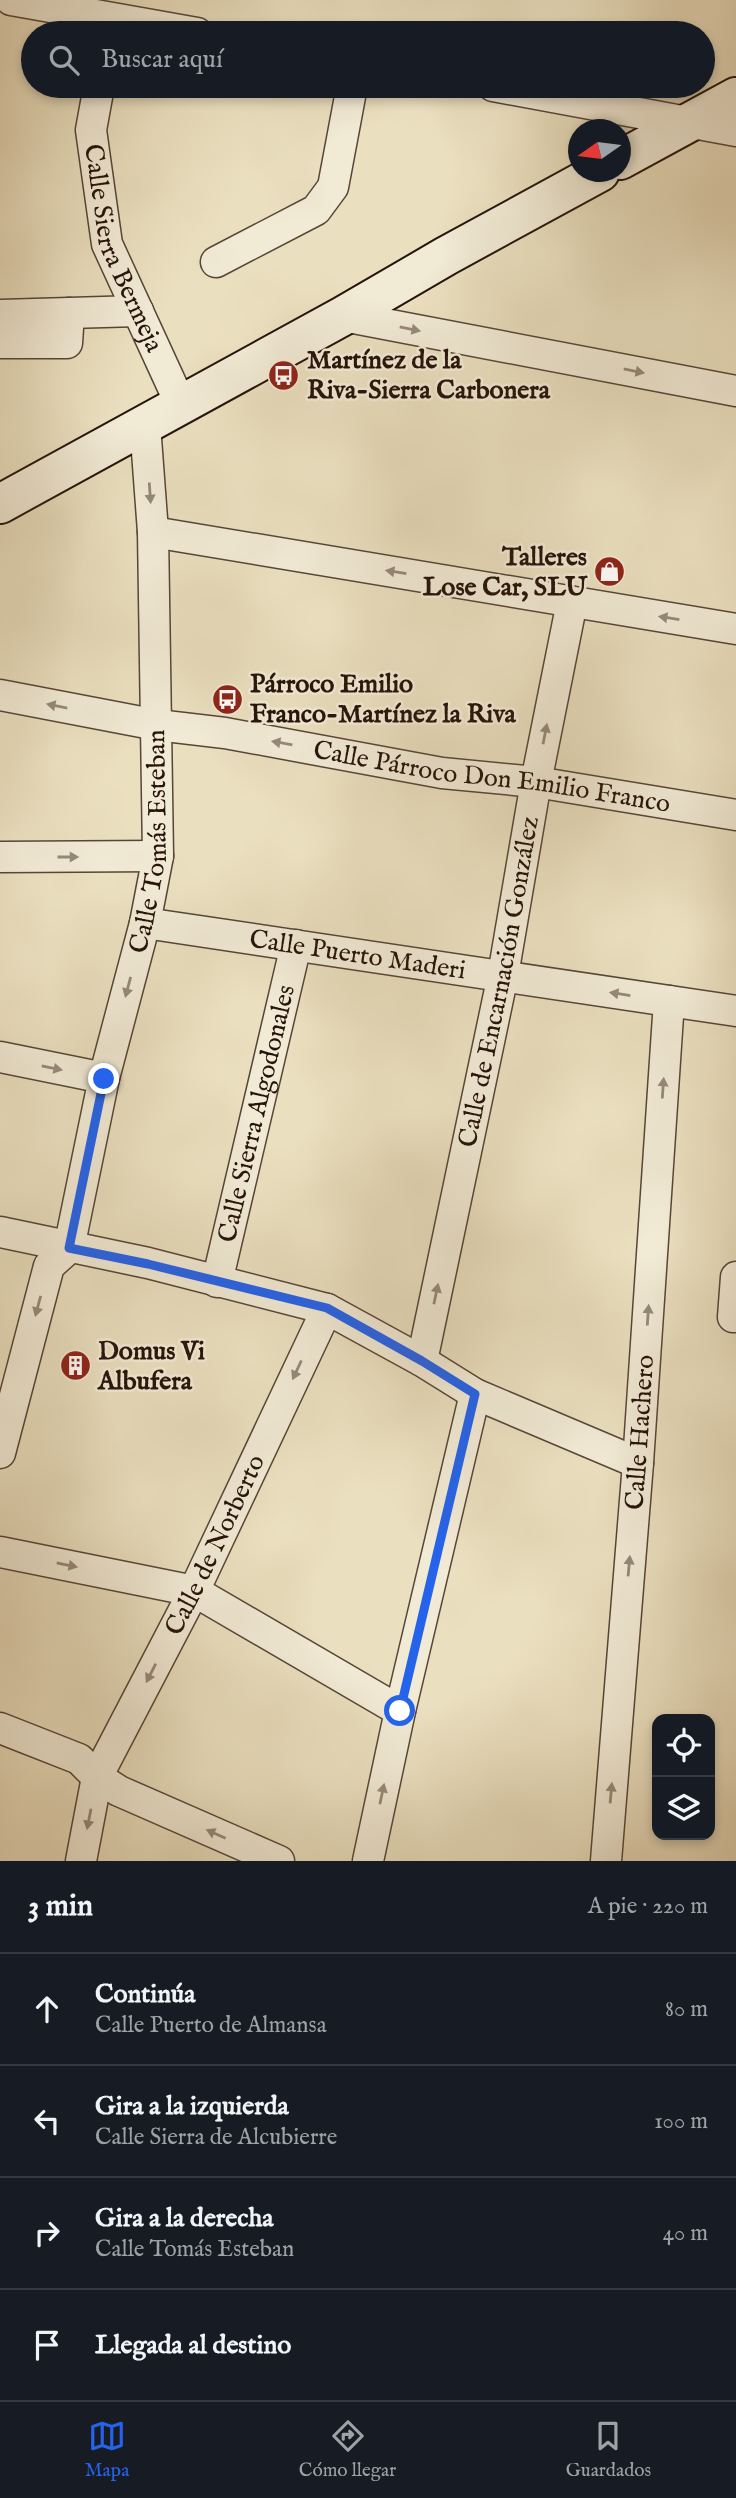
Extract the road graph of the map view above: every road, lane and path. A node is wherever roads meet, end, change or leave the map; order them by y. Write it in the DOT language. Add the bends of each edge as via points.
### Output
graph roads {
  1 [pos="11,0"];
  2 [pos="111,17"];
  3 [pos="132,21"];
  4 [pos="736,97"];
  5 [pos="97,98"];
  6 [pos="350,98"];
  7 [pos="559,98"];
  8 [pos="692,122"];
  9 [pos="736,131"];
  10 [pos="631,155"];
  11 [pos="582,182"];
  12 [pos="216,262"];
  13 [pos="138,311"];
  14 [pos="69,313"];
  15 [pos="0,315"];
  16 [pos="343,317"];
  17 [pos="0,342"];
  18 [pos="736,391"];
  19 [pos="181,405"];
  20 [pos="145,425"];
  21 [pos="0,505"];
  22 [pos="153,532"];
  23 [pos="572,602"];
  24 [pos="736,629"];
  25 [pos="0,695"];
  26 [pos="157,725"];
  27 [pos="536,782"];
  28 [pos="736,816"];
  29 [pos="158,856"];
  30 [pos="0,857"];
  31 [pos="145,923"];
  32 [pos="296,945"];
  33 [pos="503,975"];
  34 [pos="669,1001"];
  35 [pos="736,1011"];
  36 [pos="0,1057"];
  37 [pos="104,1079"];
  38 [pos="0,1233"];
  39 [pos="69,1248"];
  40 [pos="736,1277"];
  41 [pos="217,1282"];
  42 [pos="327,1308"];
  43 [pos="734,1317"];
  44 [pos="422,1361"];
  45 [pos="475,1394"];
  46 [pos="0,1453"];
  47 [pos="638,1463"];
  48 [pos="0,1552"];
  49 [pos="194,1591"];
  50 [pos="400,1711"];
  51 [pos="0,1728"];
  52 [pos="97,1777"];
  53 [pos="81,1861"];
  54 [pos="279,1861"];
  55 [pos="368,1861"];
  56 [pos="606,1861"];
  1 -- 2 [label="street"];
  2 -- 3 [label="street"];
  4 -- 8 [label="street"];
  5 -- 13 [label="street, Calle Sierra Bermeja" via="91,130 107,244"];
  6 -- 12 [label="street" via="333,187 316,210"];
  7 -- 8 [label="street"];
  8 -- 9 [label="street"];
  8 -- 10 [label="street"];
  11 -- 16 [label="street"];
  13 -- 14 [label="street"];
  13 -- 19 [label="street, Calle Sierra Bermeja"];
  14 -- 15 [label="street"];
  14 -- 17 [label="street" via="67,343"];
  16 -- 18 [label="street, one-way"];
  16 -- 19 [label="street"];
  19 -- 20 [label="street"];
  20 -- 21 [label="street"];
  20 -- 22 [label="street, Calle Tomás Esteban, one-way"];
  23 -- 22 [label="street, one-way"];
  22 -- 26 [label="street, Calle Tomás Esteban"];
  24 -- 23 [label="street, one-way"];
  27 -- 23 [label="street, Calle de Encarnación González, one-way"];
  26 -- 25 [label="street, Calle Párroco Don Emilio Franco, one-way"];
  27 -- 26 [label="street, Calle Párroco Don Emilio Franco, one-way" via="442,772"];
  26 -- 29 [label="street, Calle Tomás Esteban"];
  27 -- 28 [label="street, Calle Párroco Don Emilio Franco"];
  27 -- 33 [label="street, Calle de Encarnación González"];
  30 -- 29 [label="street, one-way"];
  29 -- 31 [label="street, Calle Tomás Esteban"];
  31 -- 32 [label="street, Calle Puerto Maderi"];
  31 -- 37 [label="street, Calle Tomás Esteban, one-way"];
  32 -- 33 [label="street, Calle Puerto Maderi"];
  32 -- 41 [label="street, Calle Sierra Algodonales"];
  34 -- 33 [label="street, Calle Puerto Maderi, one-way"];
  44 -- 33 [label="street, Calle de Encarnación González, one-way"];
  34 -- 35 [label="street, Calle Puerto Maderi"];
  47 -- 34 [label="street, Calle Hachero, one-way"];
  36 -- 37 [label="street, one-way"];
  37 -- 39 [label="street, Calle Tomás Esteban"];
  38 -- 39 [label="street"];
  39 -- 41 [label="street"];
  39 -- 46 [label="street, one-way" via="49,1266"];
  40 -- 43 [label="street"];
  41 -- 42 [label="street"];
  42 -- 44 [label="street"];
  42 -- 49 [label="street, Calle de Norberto, one-way"];
  44 -- 45 [label="street"];
  45 -- 47 [label="street"];
  45 -- 50 [label="street"];
  56 -- 47 [label="street, Calle Hachero, one-way"];
  48 -- 49 [label="street, one-way"];
  49 -- 50 [label="street"];
  49 -- 52 [label="street, Calle de Norberto, one-way"];
  55 -- 50 [label="street, one-way"];
  51 -- 52 [label="street" via="79,1759"];
  52 -- 53 [label="street, Calle de Norberto, one-way"];
  54 -- 52 [label="street, one-way"];
}
